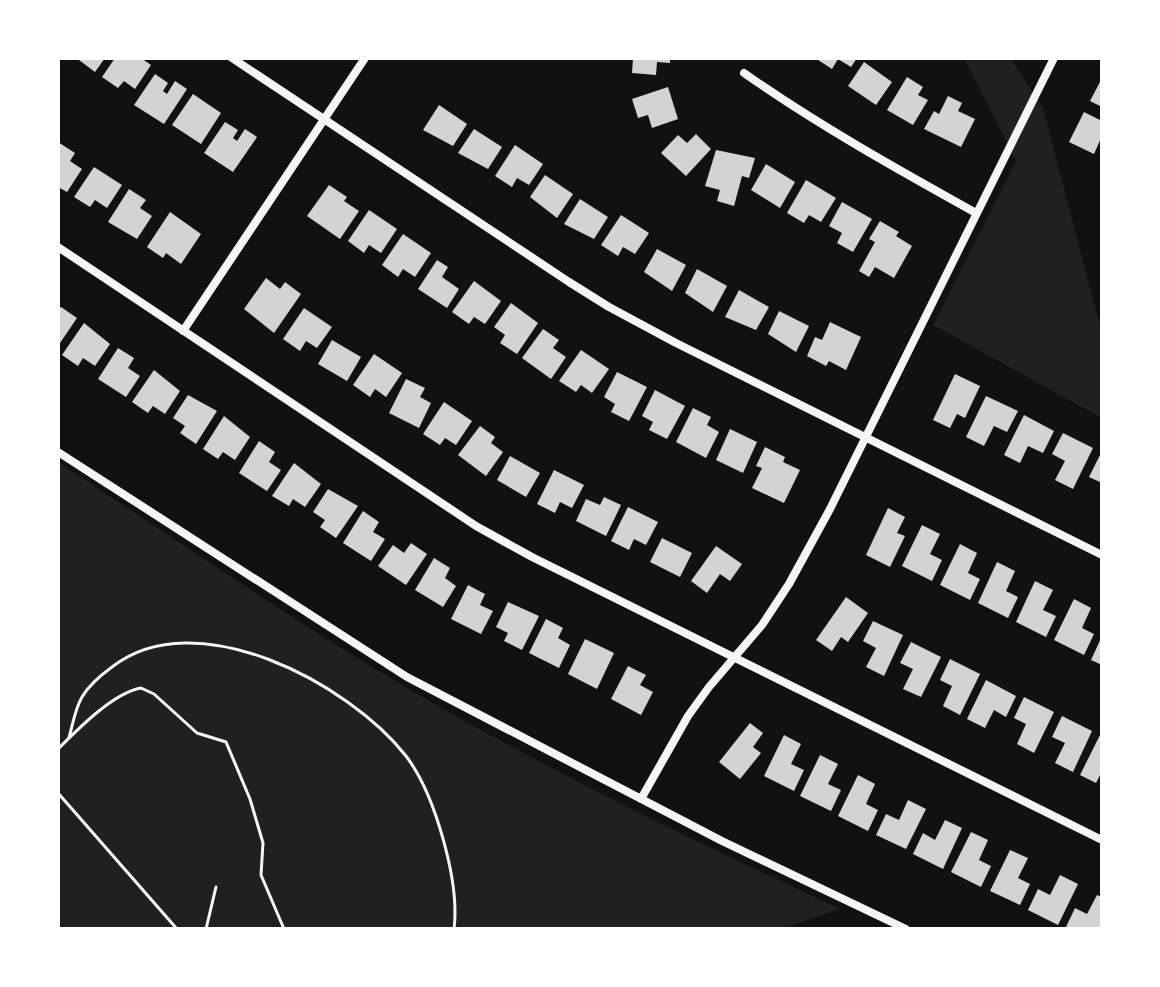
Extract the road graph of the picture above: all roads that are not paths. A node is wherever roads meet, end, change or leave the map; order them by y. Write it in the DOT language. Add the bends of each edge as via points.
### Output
graph roads {
  1 [pos="232,58"];
  2 [pos="365,58"];
  3 [pos="1054,58"];
  4 [pos="744,73"];
  5 [pos="325,118"];
  6 [pos="976,213"];
  7 [pos="58,247"];
  8 [pos="183,331"];
  9 [pos="865,438"];
  10 [pos="58,452"];
  11 [pos="1102,555"];
  12 [pos="734,658"];
  13 [pos="641,799"];
  14 [pos="1102,840"];
  15 [pos="906,929"];
  1 -- 5 [label="street"];
  2 -- 5 [label="street"];
  3 -- 6 [label="street"];
  4 -- 6 [label="street" via="795,109"];
  5 -- 8 [label="street"];
  5 -- 9 [label="street" via="609,307"];
  6 -- 9 [label="street"];
  7 -- 8 [label="street"];
  8 -- 12 [label="street" via="476,526"];
  9 -- 11 [label="street"];
  9 -- 12 [label="street" via="789,584"];
  10 -- 13 [label="street" via="372,657"];
  12 -- 13 [label="street" via="688,716"];
  12 -- 14 [label="street"];
  13 -- 15 [label="street"];
}
